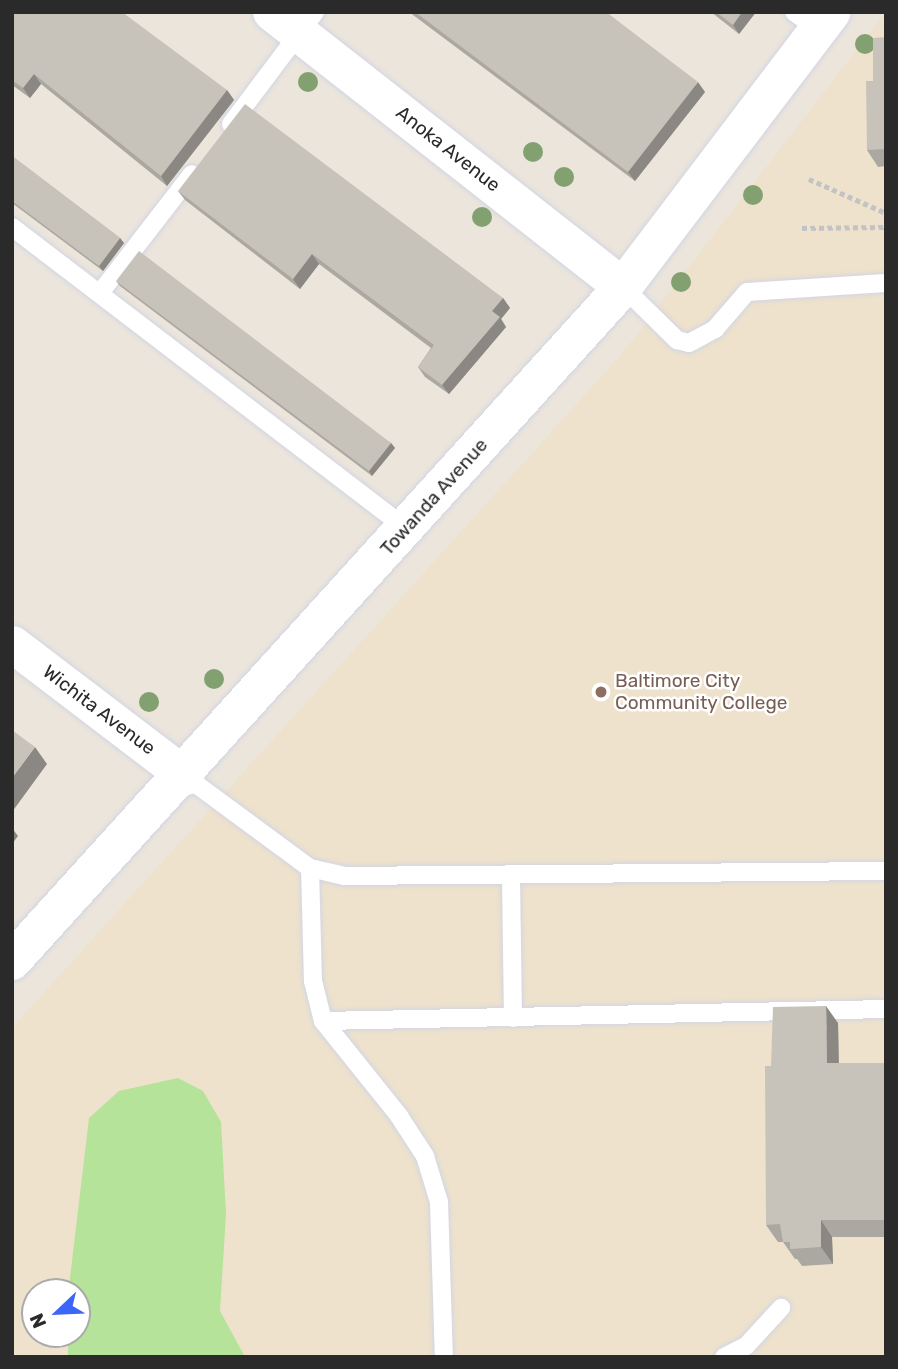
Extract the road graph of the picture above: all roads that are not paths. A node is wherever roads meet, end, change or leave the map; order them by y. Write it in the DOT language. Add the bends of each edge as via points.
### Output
graph roads {
  1 [pos="815,18"];
  2 [pos="296,19"];
  3 [pos="218,139"];
  4 [pos="201,161"];
  5 [pos="12,227"];
  6 [pos="886,284"];
  7 [pos="623,287"];
  8 [pos="100,293"];
  9 [pos="406,528"];
  10 [pos="12,644"];
  11 [pos="185,776"];
  12 [pos="310,868"];
  13 [pos="886,871"];
  14 [pos="511,876"];
  15 [pos="12,961"];
  16 [pos="886,1009"];
  17 [pos="513,1017"];
  18 [pos="323,1021"];
  19 [pos="781,1308"];
  20 [pos="444,1357"];
  21 [pos="724,1357"];
  1 -- 7 [label="street, Towanda Avenue"];
  2 -- 3 [label="lane"];
  2 -- 7 [label="street, Anoka Avenue"];
  4 -- 8 [label="lane"];
  5 -- 8 [label="lane"];
  6 -- 7 [label="lane" via="747,292 715,329 689,343 677,340"];
  7 -- 9 [label="street, Towanda Avenue"];
  8 -- 9 [label="lane"];
  9 -- 11 [label="street, Towanda Avenue"];
  10 -- 11 [label="street, Wichita Avenue"];
  11 -- 12 [label="lane"];
  11 -- 15 [label="street, Towanda Avenue"];
  12 -- 14 [label="lane" via="344,876"];
  12 -- 18 [label="lane" via="313,981"];
  13 -- 14 [label="lane"];
  14 -- 17 [label="lane"];
  16 -- 17 [label="lane"];
  17 -- 18 [label="lane"];
  18 -- 20 [label="lane" via="425,1156 439,1202"];
  19 -- 21 [label="lane" via="746,1346"];
}
